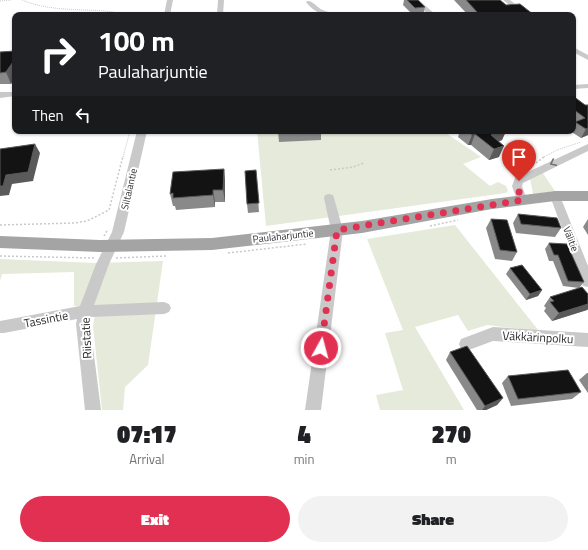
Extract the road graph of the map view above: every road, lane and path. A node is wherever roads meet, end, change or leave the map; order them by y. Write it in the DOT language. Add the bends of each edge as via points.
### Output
graph roads {
  1 [pos="0,0"];
  2 [pos="11,0"];
  3 [pos="22,0"];
  4 [pos="170,0"];
  5 [pos="221,0"];
  6 [pos="415,0"];
  7 [pos="506,0"];
  8 [pos="308,2"];
  9 [pos="110,12"];
  10 [pos="168,12"];
  11 [pos="220,12"];
  12 [pos="319,12"];
  13 [pos="429,12"];
  14 [pos="522,12"];
  15 [pos="576,51"];
  16 [pos="588,58"];
  17 [pos="588,86"];
  18 [pos="576,87"];
  19 [pos="12,94"];
  20 [pos="0,95"];
  21 [pos="129,134"];
  22 [pos="141,134"];
  23 [pos="588,147"];
  24 [pos="364,163"];
  25 [pos="330,170"];
  26 [pos="555,196"];
  27 [pos="588,196"];
  28 [pos="329,198"];
  29 [pos="522,200"];
  30 [pos="0,225"];
  31 [pos="337,230"];
  32 [pos="0,242"];
  33 [pos="110,246"];
  34 [pos="588,282"];
  35 [pos="164,308"];
  36 [pos="85,311"];
  37 [pos="0,326"];
  38 [pos="588,340"];
  39 [pos="466,344"];
  40 [pos="93,410"];
  41 [pos="314,410"];
  1 -- 2 [label="path"];
  3 -- 9 [label="path" via="31,4"];
  4 -- 10 [label="street"];
  5 -- 11 [label="street"];
  6 -- 13 [label="street"];
  7 -- 14 [label="street"];
  8 -- 12 [label="street"];
  15 -- 16 [label="street"];
  17 -- 18 [label="street"];
  19 -- 20 [label="street"];
  21 -- 30 [label="path" via="109,210 94,218 74,223"];
  22 -- 33 [label="street, Siltalantie" via="118,232"];
  23 -- 29 [label="street, one-way" via="519,181 517,186"];
  24 -- 25 [label="path"];
  26 -- 27 [label="main road, Paulaharjuntie"];
  26 -- 29 [label="main road, Paulaharjuntie"];
  26 -- 34 [label="street, Välitie"];
  28 -- 31 [label="street"];
  29 -- 31 [label="main road, Paulaharjuntie"];
  31 -- 33 [label="main road, Paulaharjuntie" via="212,244"];
  31 -- 41 [label="street"];
  32 -- 33 [label="main road, Paulaharjuntie"];
  33 -- 36 [label="street, Riistatie"];
  35 -- 36 [label="street, Tassintie"];
  36 -- 37 [label="street, Tassintie"];
  36 -- 40 [label="street, Riistatie" via="83,324"];
  38 -- 39 [label="street, Väkkärinpolku" via="493,334"];
}
